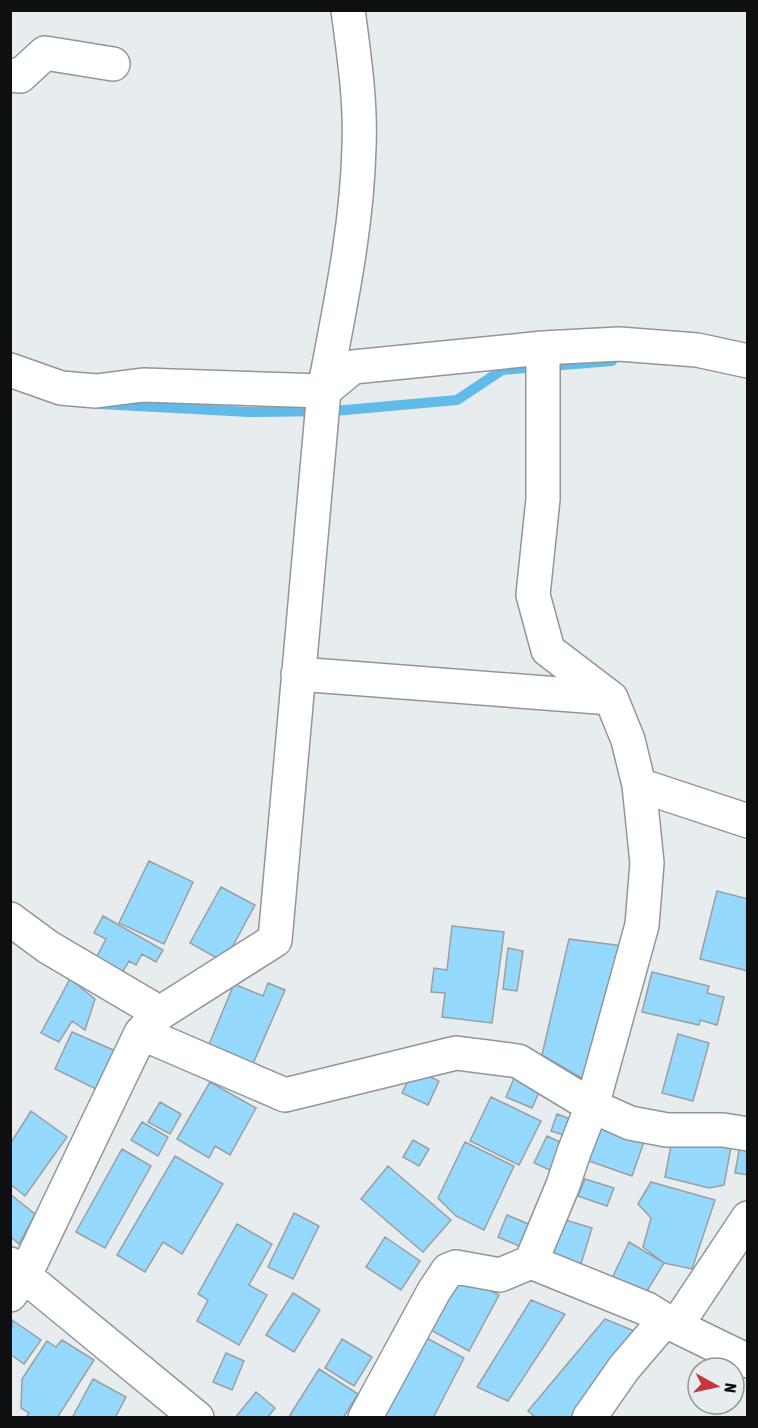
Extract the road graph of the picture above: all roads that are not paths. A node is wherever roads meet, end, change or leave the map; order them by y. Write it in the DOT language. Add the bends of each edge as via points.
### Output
graph roads {
  1 [pos="348,10"];
  2 [pos="113,64"];
  3 [pos="10,75"];
  4 [pos="543,360"];
  5 [pos="747,361"];
  6 [pos="10,370"];
  7 [pos="323,407"];
  8 [pos="298,674"];
  9 [pos="611,698"];
  10 [pos="639,785"];
  11 [pos="747,821"];
  12 [pos="10,919"];
  13 [pos="150,1023"];
  14 [pos="592,1106"];
  15 [pos="747,1134"];
  16 [pos="747,1218"];
  17 [pos="531,1262"];
  18 [pos="15,1278"];
  19 [pos="670,1323"];
  20 [pos="747,1361"];
  21 [pos="196,1418"];
  22 [pos="365,1418"];
  23 [pos="589,1418"];
  1 -- 7 [label="street" via="359,147 349,259"];
  2 -- 3 [label="street" via="45,53 20,76"];
  4 -- 5 [label="street" via="619,344 697,350"];
  4 -- 7 [label="street" via="353,367"];
  4 -- 9 [label="street" via="543,499 533,595 548,650"];
  6 -- 7 [label="street" via="61,388 96,391 143,385"];
  7 -- 8 [label="street"];
  8 -- 9 [label="street"];
  8 -- 13 [label="street" via="275,939"];
  9 -- 10 [label="street" via="628,740"];
  10 -- 11 [label="street"];
  10 -- 14 [label="street" via="647,863 642,925"];
  12 -- 13 [label="street"];
  13 -- 14 [label="street" via="285,1095 456,1053 518,1061"];
  13 -- 18 [label="street"];
  14 -- 15 [label="street" via="630,1123 667,1130"];
  14 -- 17 [label="street"];
  16 -- 19 [label="street"];
  17 -- 19 [label="street"];
  17 -- 22 [label="street" via="500,1275 448,1270"];
  18 -- 21 [label="street"];
  19 -- 20 [label="street"];
  19 -- 23 [label="street" via="624,1368"];
}
